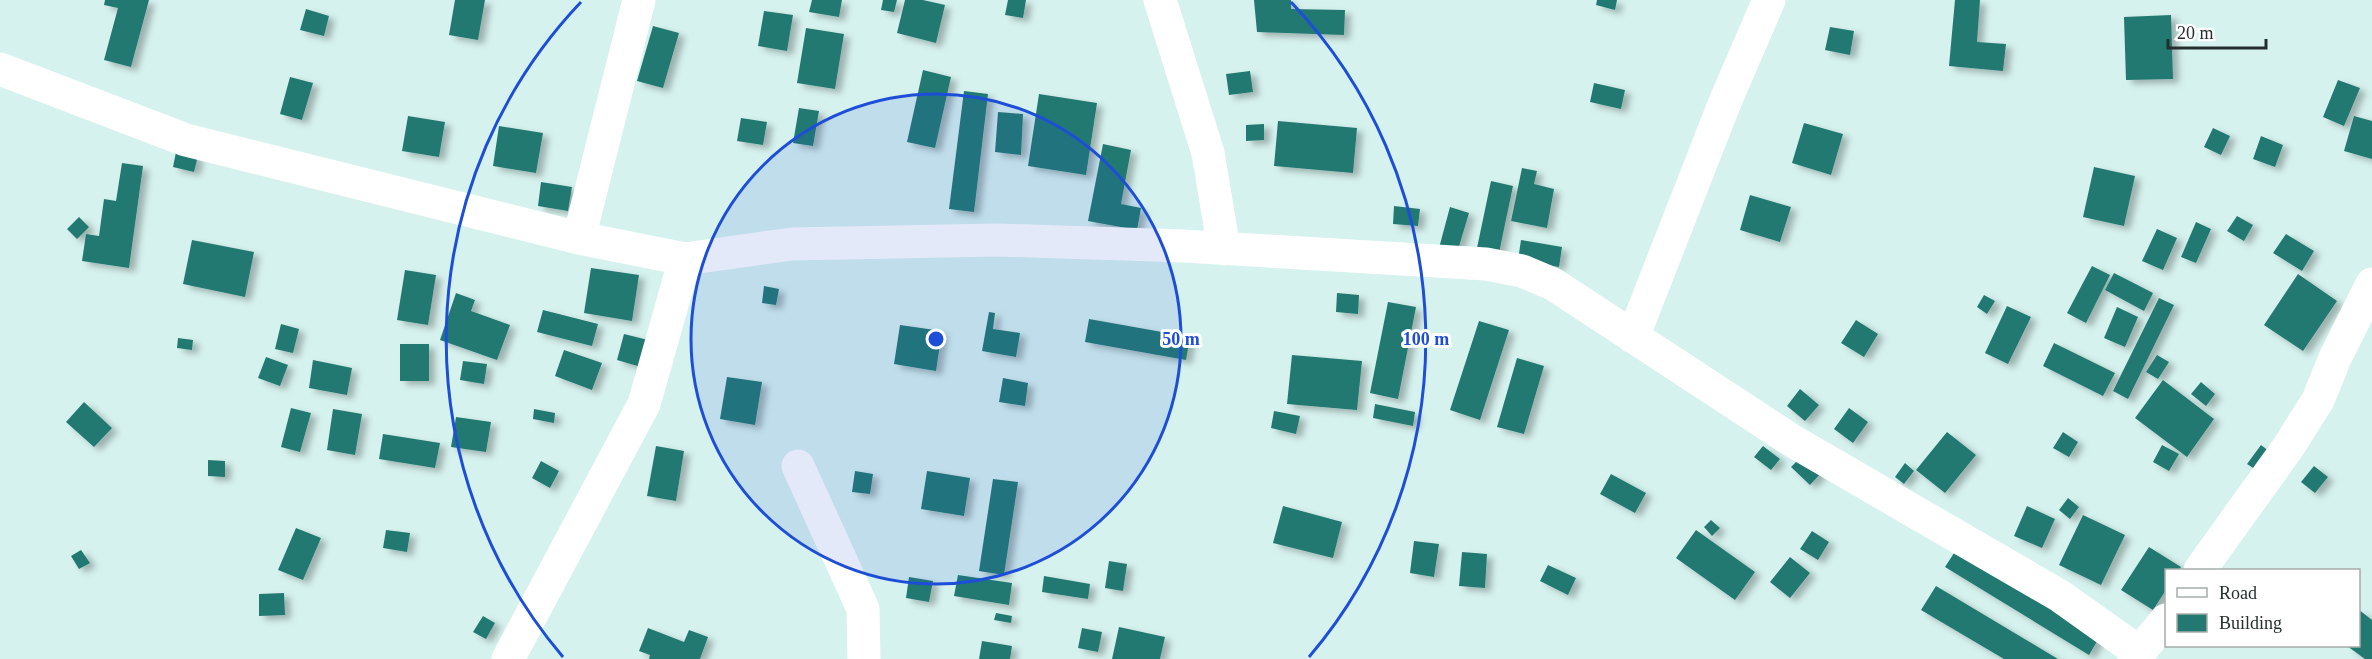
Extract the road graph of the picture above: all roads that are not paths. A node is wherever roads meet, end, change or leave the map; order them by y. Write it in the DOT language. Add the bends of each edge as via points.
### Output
graph roads {
  1 [pos="639,0"];
  2 [pos="1160,0"];
  3 [pos="1769,0"];
  4 [pos="0,69"];
  5 [pos="579,238"];
  6 [pos="1224,249"];
  7 [pos="685,259"];
  8 [pos="2372,284"];
  9 [pos="1633,337"];
  10 [pos="798,466"];
  11 [pos="2201,569"];
  12 [pos="2165,621"];
  13 [pos="2137,656"];
  14 [pos="508,659"];
  15 [pos="864,659"];
  1 -- 5 [label="street"];
  2 -- 6 [label="street" via="1208,153"];
  3 -- 9 [label="street"];
  4 -- 5 [label="street" via="186,140"];
  5 -- 7 [label="street"];
  6 -- 7 [label="street" via="997,240 792,244"];
  6 -- 9 [label="street" via="1486,264 1522,271 1553,284"];
  7 -- 14 [label="street" via="644,404"];
  8 -- 11 [label="street" via="2318,400"];
  9 -- 13 [label="street" via="1791,440 2060,596"];
  10 -- 15 [label="street" via="863,609"];
  12 -- 13 [label="street"];
}
